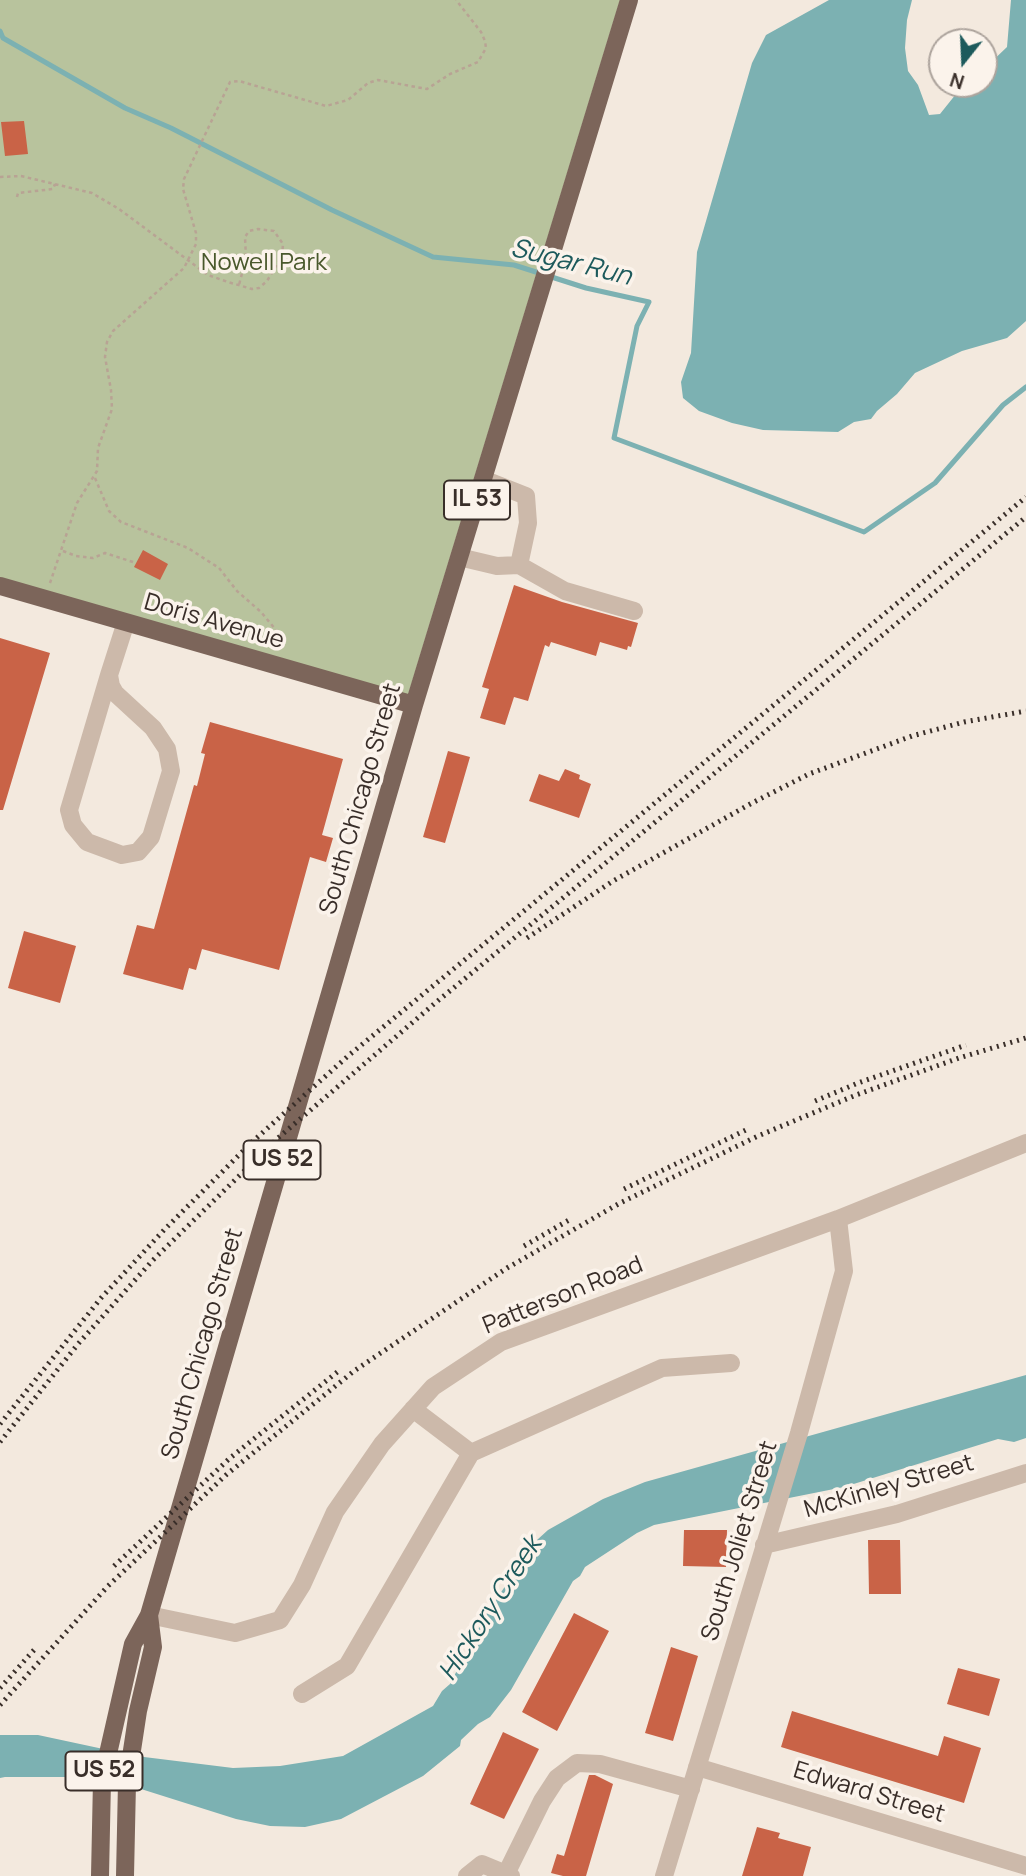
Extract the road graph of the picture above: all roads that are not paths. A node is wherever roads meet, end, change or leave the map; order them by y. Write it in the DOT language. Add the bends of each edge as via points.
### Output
graph roads {
  1 [pos="629,0"];
  2 [pos="483,480"];
  3 [pos="459,557"];
  4 [pos="519,565"];
  5 [pos="0,586"];
  6 [pos="634,611"];
  7 [pos="126,622"];
  8 [pos="109,674"];
  9 [pos="414,705"];
  10 [pos="1026,1143"];
  11 [pos="838,1219"];
  12 [pos="731,1363"];
  13 [pos="413,1409"];
  14 [pos="471,1453"];
  15 [pos="1026,1473"];
  16 [pos="764,1545"];
  17 [pos="149,1615"];
  18 [pos="302,1694"];
  19 [pos="697,1767"];
  20 [pos="691,1789"];
  21 [pos="1026,1866"];
  22 [pos="508,1875"];
  23 [pos="100,1876"];
  24 [pos="125,1876"];
  25 [pos="467,1876"];
  26 [pos="664,1876"];
  1 -- 2 [label="main road, South Chicago Street / IL 53"];
  2 -- 3 [label="main road, South Chicago Street / IL 53"];
  2 -- 4 [label="street" via="526,496 528,523"];
  3 -- 4 [label="street" via="497,566"];
  3 -- 9 [label="main road, South Chicago Street / IL 53"];
  4 -- 6 [label="street" via="565,591"];
  5 -- 7 [label="main road, Doris Avenue"];
  7 -- 8 [label="street"];
  7 -- 9 [label="main road, Doris Avenue"];
  8 -- 8 [label="street" via="69,810 73,825 87,842 122,855 138,852 151,837 171,771 167,749 153,728 116,693"];
  9 -- 17 [label="main road, South Chicago Street / US 52"];
  10 -- 11 [label="street, Patterson Road"];
  11 -- 13 [label="street, Patterson Road" via="500,1342 433,1387"];
  11 -- 16 [label="street, South Joliet Street" via="844,1271"];
  12 -- 14 [label="street" via="662,1368"];
  13 -- 14 [label="street"];
  13 -- 17 [label="street, Patterson Road" via="382,1444 335,1512 302,1585 280,1620 235,1633"];
  14 -- 18 [label="street" via="347,1666"];
  15 -- 16 [label="street, McKinley Street" via="897,1514"];
  16 -- 19 [label="street, South Joliet Street"];
  17 -- 23 [label="main road, South Chicago Street / US 52" via="134,1644 102,1780"];
  17 -- 24 [label="main road, South Chicago Street / US 52" via="153,1647 127,1783"];
  19 -- 20 [label="street, South Joliet Street"];
  19 -- 21 [label="street, Edward Street"];
  20 -- 22 [label="street" via="600,1763 577,1763 557,1778 542,1801"];
  20 -- 26 [label="street, South Joliet Street"];
  22 -- 25 [label="street" via="482,1864"];
}
